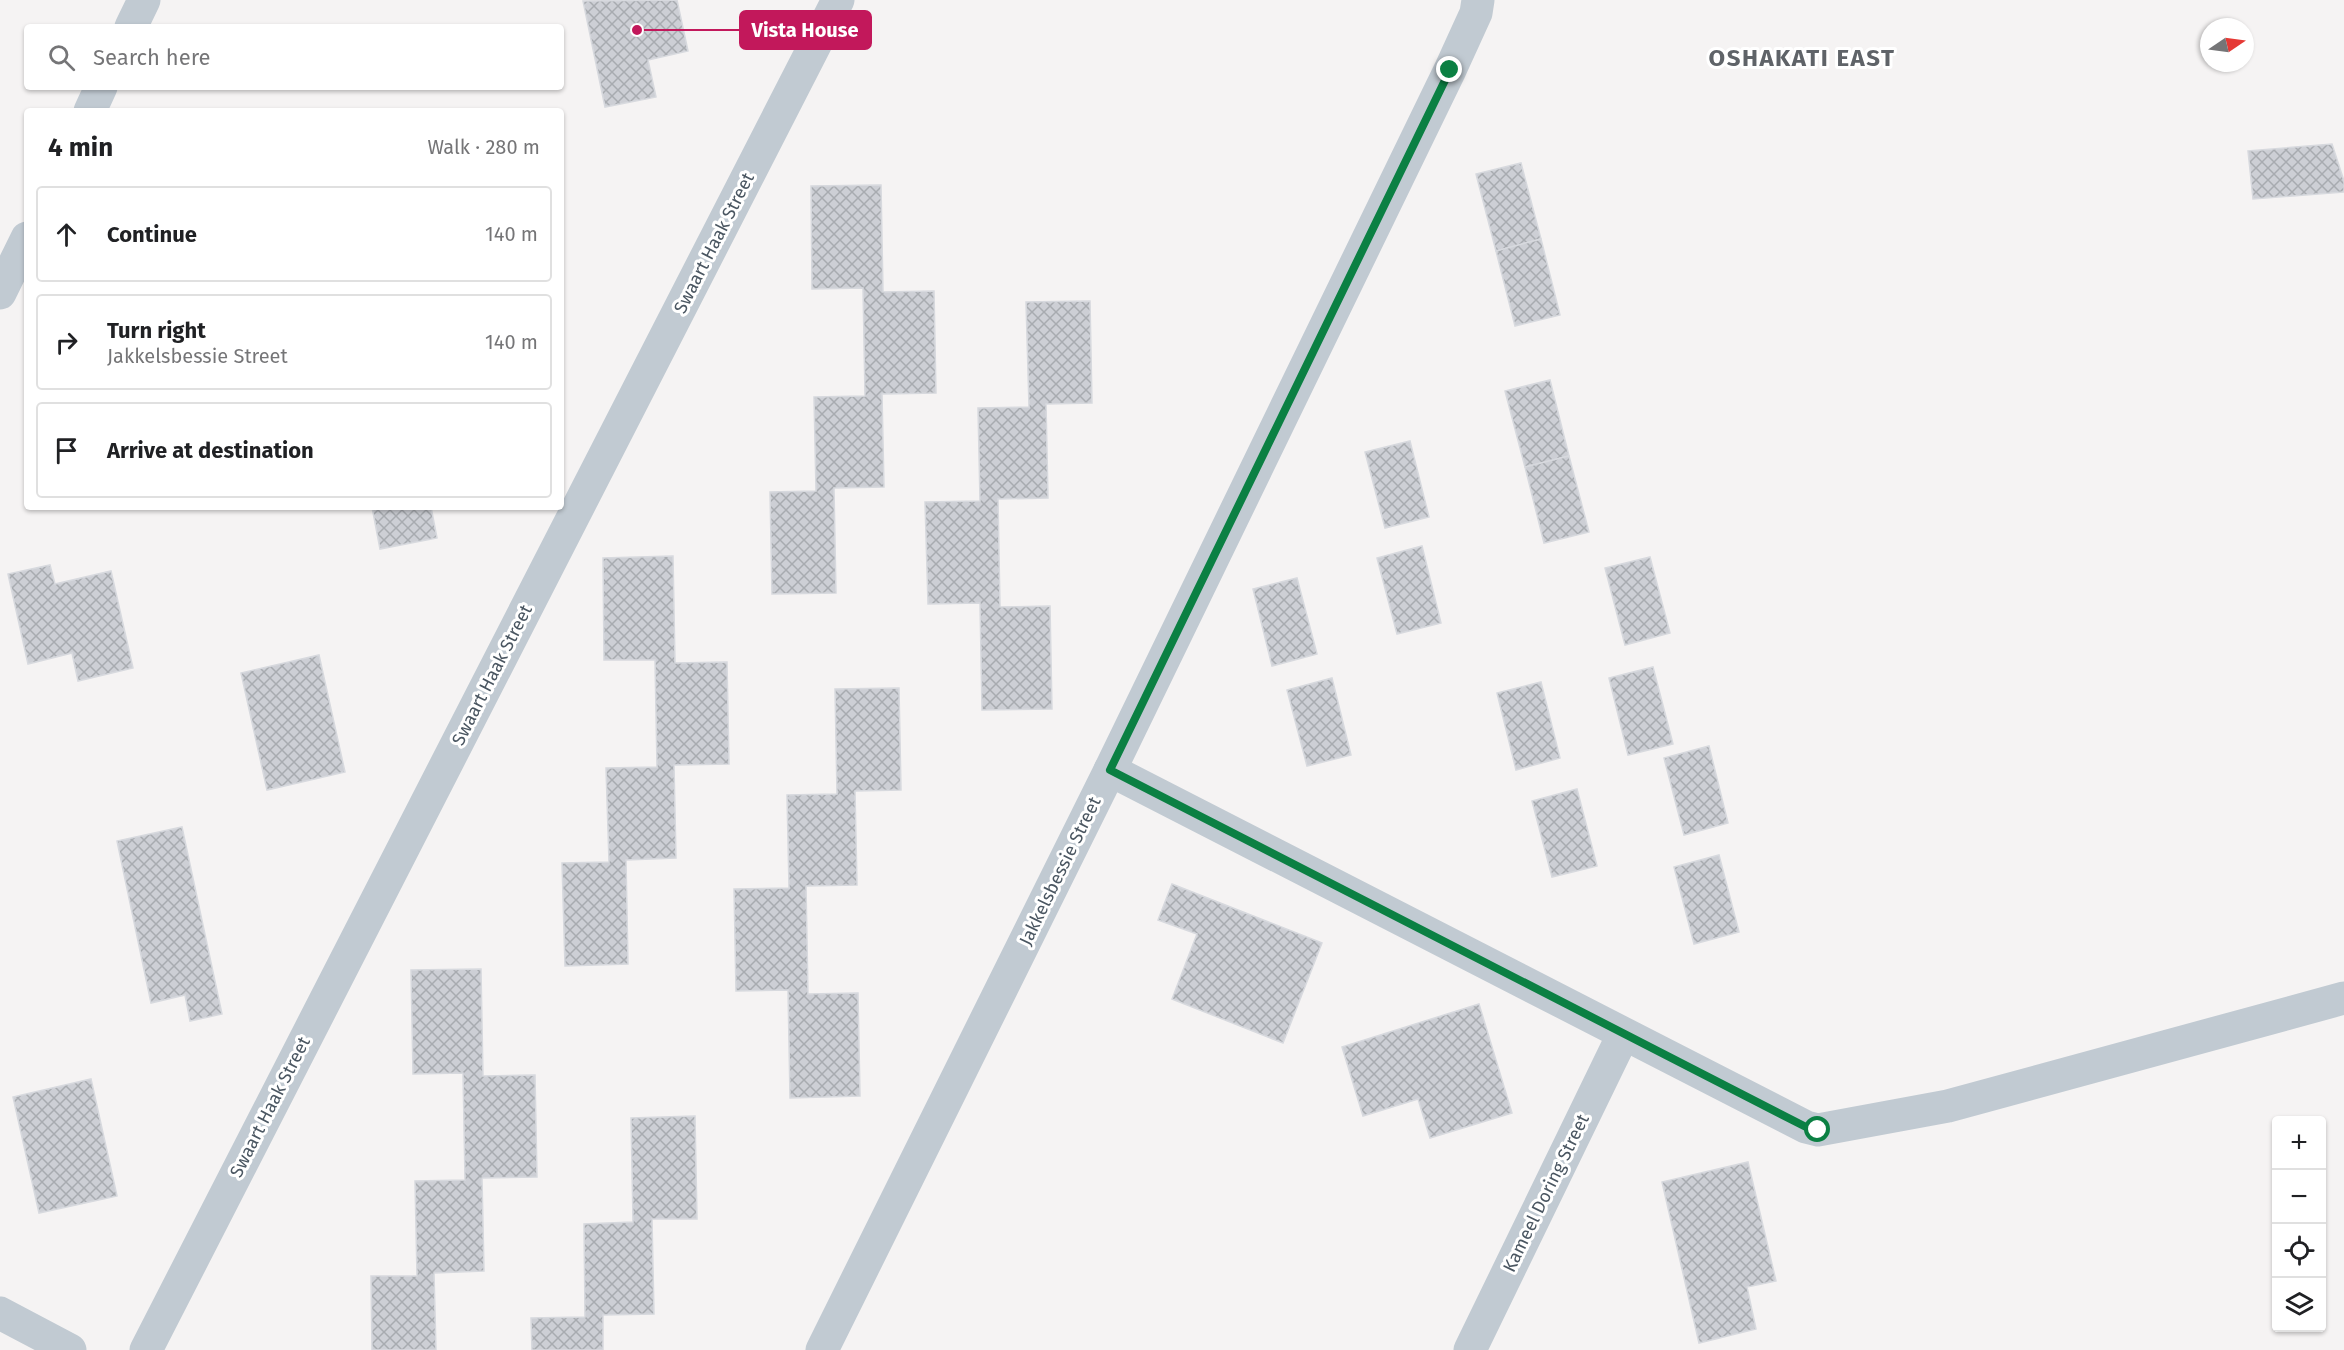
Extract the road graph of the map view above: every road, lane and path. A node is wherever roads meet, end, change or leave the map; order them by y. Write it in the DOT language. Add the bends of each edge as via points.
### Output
graph roads {
  1 [pos="144,0"];
  2 [pos="838,0"];
  3 [pos="1478,0"];
  4 [pos="132,24"];
  5 [pos="100,90"];
  6 [pos="91,108"];
  7 [pos="24,244"];
  8 [pos="0,293"];
  9 [pos="1110,770"];
  10 [pos="2344,998"];
  11 [pos="1623,1035"];
  12 [pos="0,1313"];
  13 [pos="70,1350"];
  14 [pos="146,1350"];
  15 [pos="822,1350"];
  16 [pos="1470,1350"];
  1 -- 4 [label="street"];
  2 -- 14 [label="street, Swaart Haak Street"];
  3 -- 9 [label="street, Jakkelsbessie Street" via="1450,70"];
  5 -- 6 [label="street"];
  7 -- 8 [label="street"];
  9 -- 11 [label="street"];
  9 -- 15 [label="street, Jakkelsbessie Street"];
  10 -- 11 [label="street" via="1948,1106 1825,1130 1806,1127"];
  11 -- 16 [label="street, Kameel Doring Street"];
  12 -- 13 [label="street"];
}
